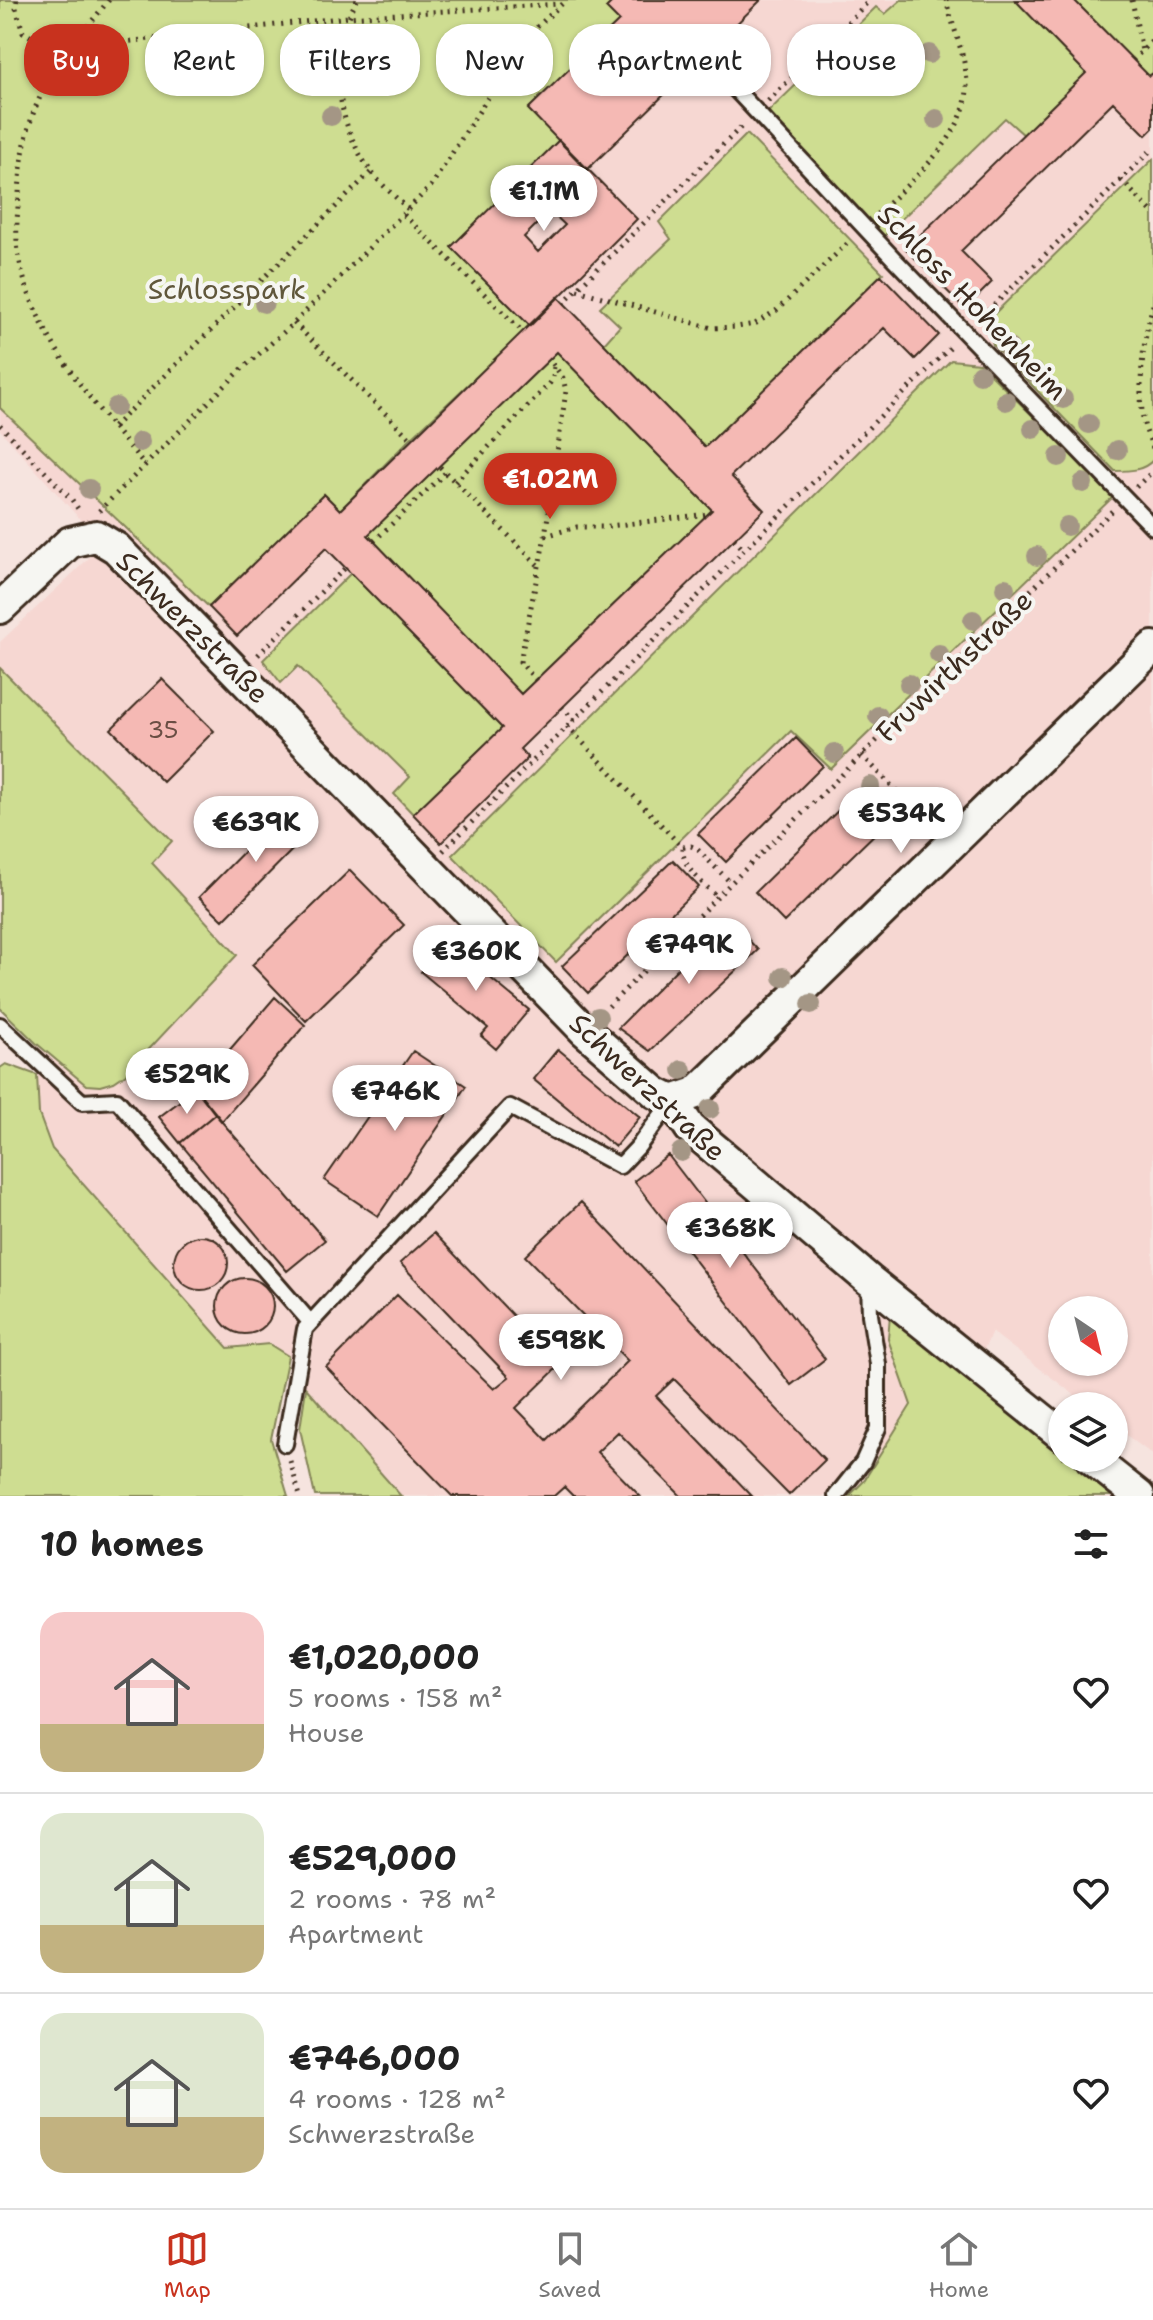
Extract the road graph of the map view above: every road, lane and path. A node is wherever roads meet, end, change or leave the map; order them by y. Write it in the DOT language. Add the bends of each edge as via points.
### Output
graph roads {
  1 [pos="17,0"];
  2 [pos="109,0"];
  3 [pos="357,0"];
  4 [pos="870,0"];
  5 [pos="946,0"];
  6 [pos="1132,0"];
  7 [pos="564,2"];
  8 [pos="348,17"];
  9 [pos="90,24"];
  10 [pos="24,33"];
  11 [pos="1153,40"];
  12 [pos="129,41"];
  13 [pos="1142,51"];
  14 [pos="1133,60"];
  15 [pos="41,96"];
  16 [pos="742,96"];
  17 [pos="757,112"];
  18 [pos="1153,148"];
  19 [pos="371,172"];
  20 [pos="1121,180"];
  21 [pos="406,212"];
  22 [pos="1153,213"];
  23 [pos="864,227"];
  24 [pos="577,290"];
  25 [pos="563,303"];
  26 [pos="1153,305"];
  27 [pos="294,323"];
  28 [pos="967,332"];
  29 [pos="524,333"];
  30 [pos="0,425"];
  31 [pos="113,427"];
  32 [pos="412,440"];
  33 [pos="1153,448"];
  34 [pos="145,465"];
  35 [pos="440,467"];
  36 [pos="1153,471"];
  37 [pos="445,473"];
  38 [pos="455,482"];
  39 [pos="1126,497"];
  40 [pos="708,514"];
  41 [pos="1153,527"];
  42 [pos="92,530"];
  43 [pos="545,536"];
  44 [pos="734,539"];
  45 [pos="374,541"];
  46 [pos="744,550"];
  47 [pos="539,567"];
  48 [pos="345,568"];
  49 [pos="0,608"];
  50 [pos="1153,647"];
  51 [pos="240,673"];
  52 [pos="536,680"];
  53 [pos="562,707"];
  54 [pos="574,720"];
  55 [pos="567,726"];
  56 [pos="862,755"];
  57 [pos="949,846"];
  58 [pos="682,847"];
  59 [pos="427,869"];
  60 [pos="731,883"];
  61 [pos="717,897"];
  62 [pos="0,1025"];
  63 [pos="585,1031"];
  64 [pos="672,1101"];
  65 [pos="869,1280"];
  66 [pos="310,1322"];
  67 [pos="1048,1424"];
  68 [pos="285,1444"];
  69 [pos="1109,1472"];
  70 [pos="300,1496"];
  71 [pos="836,1496"];
  72 [pos="1139,1496"];
  1 -- 10 [label="path"];
  2 -- 9 [label="path"];
  3 -- 8 [label="path"];
  4 -- 17 [label="path"];
  5 -- 23 [label="path" via="967,86 960,123 948,142"];
  6 -- 13 [label="path"];
  7 -- 8 [label="path"];
  7 -- 21 [label="path" via="521,46 431,186"];
  8 -- 12 [label="path"];
  8 -- 19 [label="path" via="338,74 341,103"];
  11 -- 13 [label="path"];
  13 -- 14 [label="path"];
  15 -- 31 [label="path" via="30,118 21,160 17,240 23,276 55,345"];
  16 -- 17 [label="lane, Schloss Hohenheim"];
  17 -- 23 [label="lane, Schloss Hohenheim"];
  17 -- 24 [label="path"];
  18 -- 20 [label="path"];
  19 -- 21 [label="path"];
  19 -- 31 [label="path"];
  20 -- 22 [label="path"];
  20 -- 28 [label="path"];
  21 -- 27 [label="path"];
  21 -- 29 [label="path"];
  23 -- 24 [label="path" via="777,310 755,324 712,328"];
  23 -- 28 [label="lane, Schloss Hohenheim"];
  24 -- 25 [label="path"];
  26 -- 33 [label="path" via="1141,386 1144,424"];
  27 -- 32 [label="path"];
  27 -- 34 [label="path"];
  28 -- 39 [label="lane, Schloss Hohenheim"];
  28 -- 46 [label="path"];
  30 -- 42 [label="path" via="72,500"];
  31 -- 34 [label="path"];
  34 -- 42 [label="path"];
  35 -- 37 [label="path"];
  36 -- 39 [label="path, Fruwirthstraße"];
  37 -- 38 [label="path"];
  37 -- 45 [label="path"];
  38 -- 43 [label="path" via="550,383 552,362 566,391"];
  38 -- 47 [label="path"];
  39 -- 41 [label="lane, Schloss Hohenheim"];
  39 -- 56 [label="path, Fruwirthstraße"];
  40 -- 43 [label="path" via="577,527"];
  42 -- 49 [label="street" via="70,542"];
  42 -- 51 [label="street, Schwerzstraße"];
  43 -- 47 [label="path"];
  44 -- 46 [label="path"];
  46 -- 54 [label="path"];
  47 -- 52 [label="path" via="520,662"];
  48 -- 51 [label="path"];
  50 -- 57 [label="street"];
  51 -- 59 [label="street, Schwerzstraße"];
  53 -- 54 [label="path"];
  54 -- 55 [label="path"];
  55 -- 58 [label="path"];
  55 -- 59 [label="path"];
  56 -- 57 [label="path"];
  56 -- 60 [label="path, Fruwirthstraße"];
  57 -- 64 [label="street" via="696,1093"];
  58 -- 60 [label="path" via="696,848"];
  58 -- 61 [label="path" via="687,866"];
  59 -- 63 [label="street, Schwerzstraße"];
  60 -- 61 [label="path, Fruwirthstraße"];
  61 -- 63 [label="path, Fruwirthstraße"];
  62 -- 66 [label="lane" via="82,1102 117,1100"];
  63 -- 64 [label="street, Schwerzstraße"];
  64 -- 65 [label="street, Schwerzstraße" via="690,1128"];
  64 -- 66 [label="lane" via="620,1166 510,1107"];
  65 -- 67 [label="street, Schwerzstraße"];
  65 -- 71 [label="lane" via="878,1428 863,1462"];
  66 -- 68 [label="lane"];
  68 -- 70 [label="path"];
  69 -- 72 [label="street"];
}
